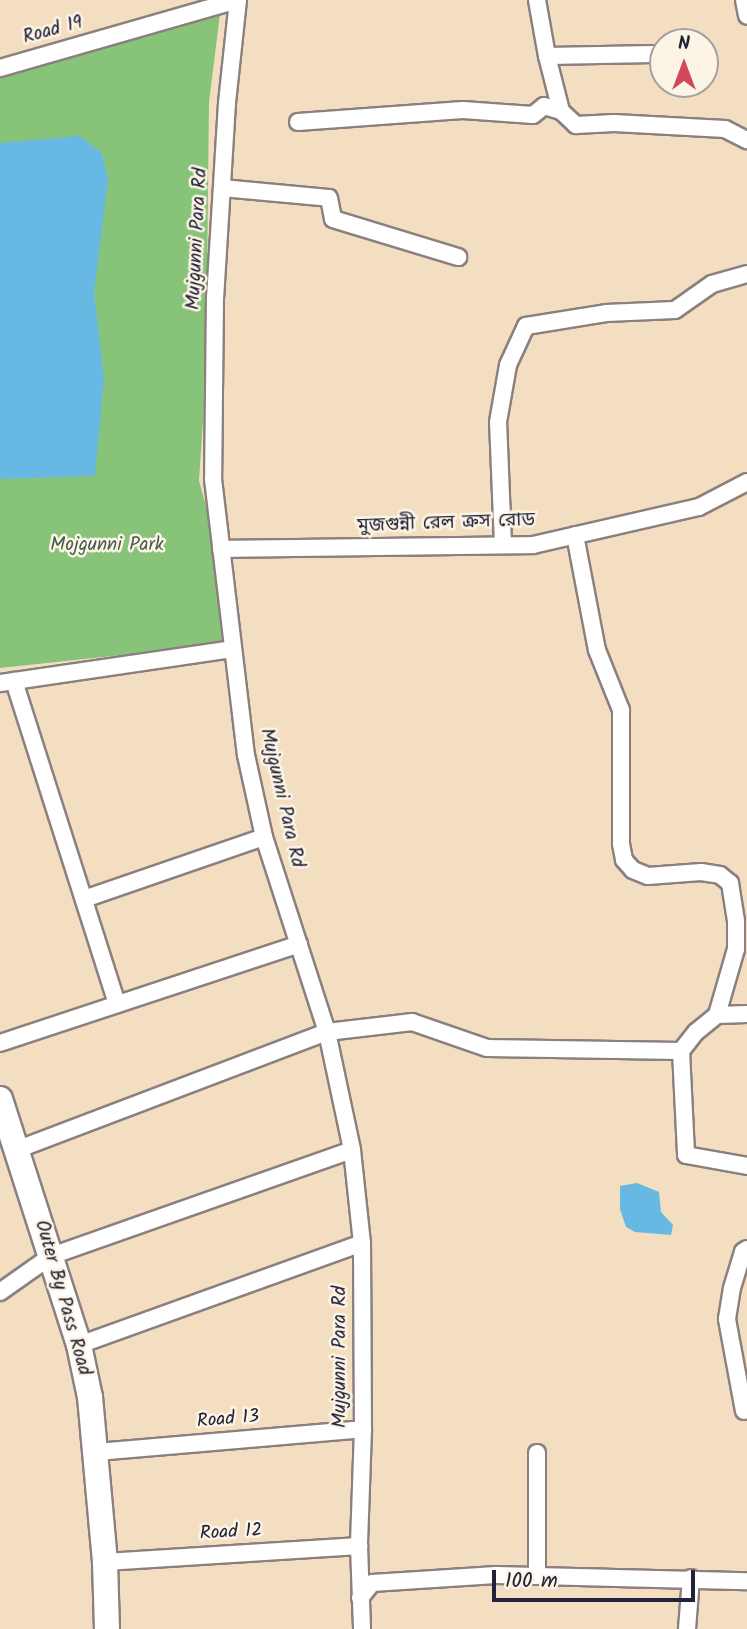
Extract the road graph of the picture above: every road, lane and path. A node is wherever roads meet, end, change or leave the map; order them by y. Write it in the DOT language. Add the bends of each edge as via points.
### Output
graph roads {
  1 [pos="237,0"];
  2 [pos="537,0"];
  3 [pos="744,0"];
  4 [pos="747,16"];
  5 [pos="649,54"];
  6 [pos="547,56"];
  7 [pos="0,68"];
  8 [pos="561,111"];
  9 [pos="298,122"];
  10 [pos="747,140"];
  11 [pos="222,188"];
  12 [pos="458,257"];
  13 [pos="747,274"];
  14 [pos="747,482"];
  15 [pos="575,536"];
  16 [pos="503,545"];
  17 [pos="221,549"];
  18 [pos="233,649"];
  19 [pos="7,682"];
  20 [pos="264,837"];
  21 [pos="83,899"];
  22 [pos="299,944"];
  23 [pos="117,1003"];
  24 [pos="747,1014"];
  25 [pos="717,1015"];
  26 [pos="327,1032"];
  27 [pos="0,1043"];
  28 [pos="681,1051"];
  29 [pos="0,1099"];
  30 [pos="8,1149"];
  31 [pos="352,1150"];
  32 [pos="747,1166"];
  33 [pos="362,1243"];
  34 [pos="747,1249"];
  35 [pos="44,1260"];
  36 [pos="0,1292"];
  37 [pos="79,1345"];
  38 [pos="744,1411"];
  39 [pos="363,1429"];
  40 [pos="96,1452"];
  41 [pos="537,1453"];
  42 [pos="359,1546"];
  43 [pos="105,1562"];
  44 [pos="537,1575"];
  45 [pos="691,1578"];
  46 [pos="747,1581"];
  47 [pos="360,1598"];
  48 [pos="92,1629"];
  49 [pos="107,1629"];
  50 [pos="362,1629"];
  51 [pos="687,1629"];
  1 -- 7 [label="street, Road 19"];
  1 -- 11 [label="street, Mujgunni Para Rd"];
  2 -- 6 [label="street"];
  3 -- 4 [label="street"];
  5 -- 6 [label="street"];
  6 -- 8 [label="street"];
  8 -- 9 [label="street" via="544,106 533,116 463,110"];
  8 -- 10 [label="street" via="576,125 725,129"];
  11 -- 12 [label="street" via="329,198 333,219"];
  11 -- 17 [label="street, Mujgunni Para Rd" via="212,432"];
  13 -- 16 [label="street" via="712,284 675,310 606,313 526,326 508,365 498,422"];
  14 -- 15 [label="street, মুজগুন্নী রেল ক্রস রোড" via="699,507"];
  15 -- 16 [label="street, মুজগুন্নী রেল ক্রস রোড" via="533,545"];
  15 -- 25 [label="street" via="597,650 621,710 624,860 648,876 701,872 720,875 730,883 736,949"];
  16 -- 17 [label="street, মুজগুন্নী রেল ক্রস রোড"];
  17 -- 18 [label="street, Mujgunni Para Rd"];
  18 -- 19 [label="street"];
  18 -- 20 [label="street, Mujgunni Para Rd" via="246,755"];
  19 -- 21 [label="street"];
  20 -- 21 [label="street"];
  20 -- 22 [label="street, Mujgunni Para Rd"];
  21 -- 23 [label="street"];
  22 -- 23 [label="street"];
  22 -- 26 [label="street, Mujgunni Para Rd"];
  23 -- 27 [label="street"];
  24 -- 25 [label="street"];
  25 -- 28 [label="street"];
  26 -- 28 [label="street" via="412,1022 487,1048"];
  26 -- 30 [label="street"];
  26 -- 31 [label="street, Mujgunni Para Rd"];
  28 -- 32 [label="street" via="686,1155"];
  29 -- 30 [label="main road, Outer By Pass Road"];
  30 -- 35 [label="main road, Outer By Pass Road"];
  31 -- 33 [label="street, Mujgunni Para Rd"];
  31 -- 35 [label="street"];
  33 -- 37 [label="street"];
  33 -- 39 [label="street, Mujgunni Para Rd"];
  34 -- 38 [label="street" via="732,1288 727,1318"];
  35 -- 36 [label="street"];
  35 -- 37 [label="main road, Outer By Pass Road"];
  35 -- 48 [label="main road, Outer By Pass Road" via="75,1400"];
  37 -- 40 [label="main road, Outer By Pass Road"];
  39 -- 40 [label="street, Road 13"];
  39 -- 42 [label="street, Mujgunni Para Rd"];
  40 -- 43 [label="main road, Outer By Pass Road"];
  41 -- 44 [label="street"];
  42 -- 43 [label="street, Road 12"];
  42 -- 47 [label="street, Mujgunni Para Rd"];
  43 -- 49 [label="main road, Outer By Pass Road"];
  44 -- 45 [label="street"];
  44 -- 47 [label="street" via="372,1583"];
  45 -- 46 [label="street"];
  45 -- 51 [label="street"];
  47 -- 50 [label="street, Mujgunni Para Rd"];
}
